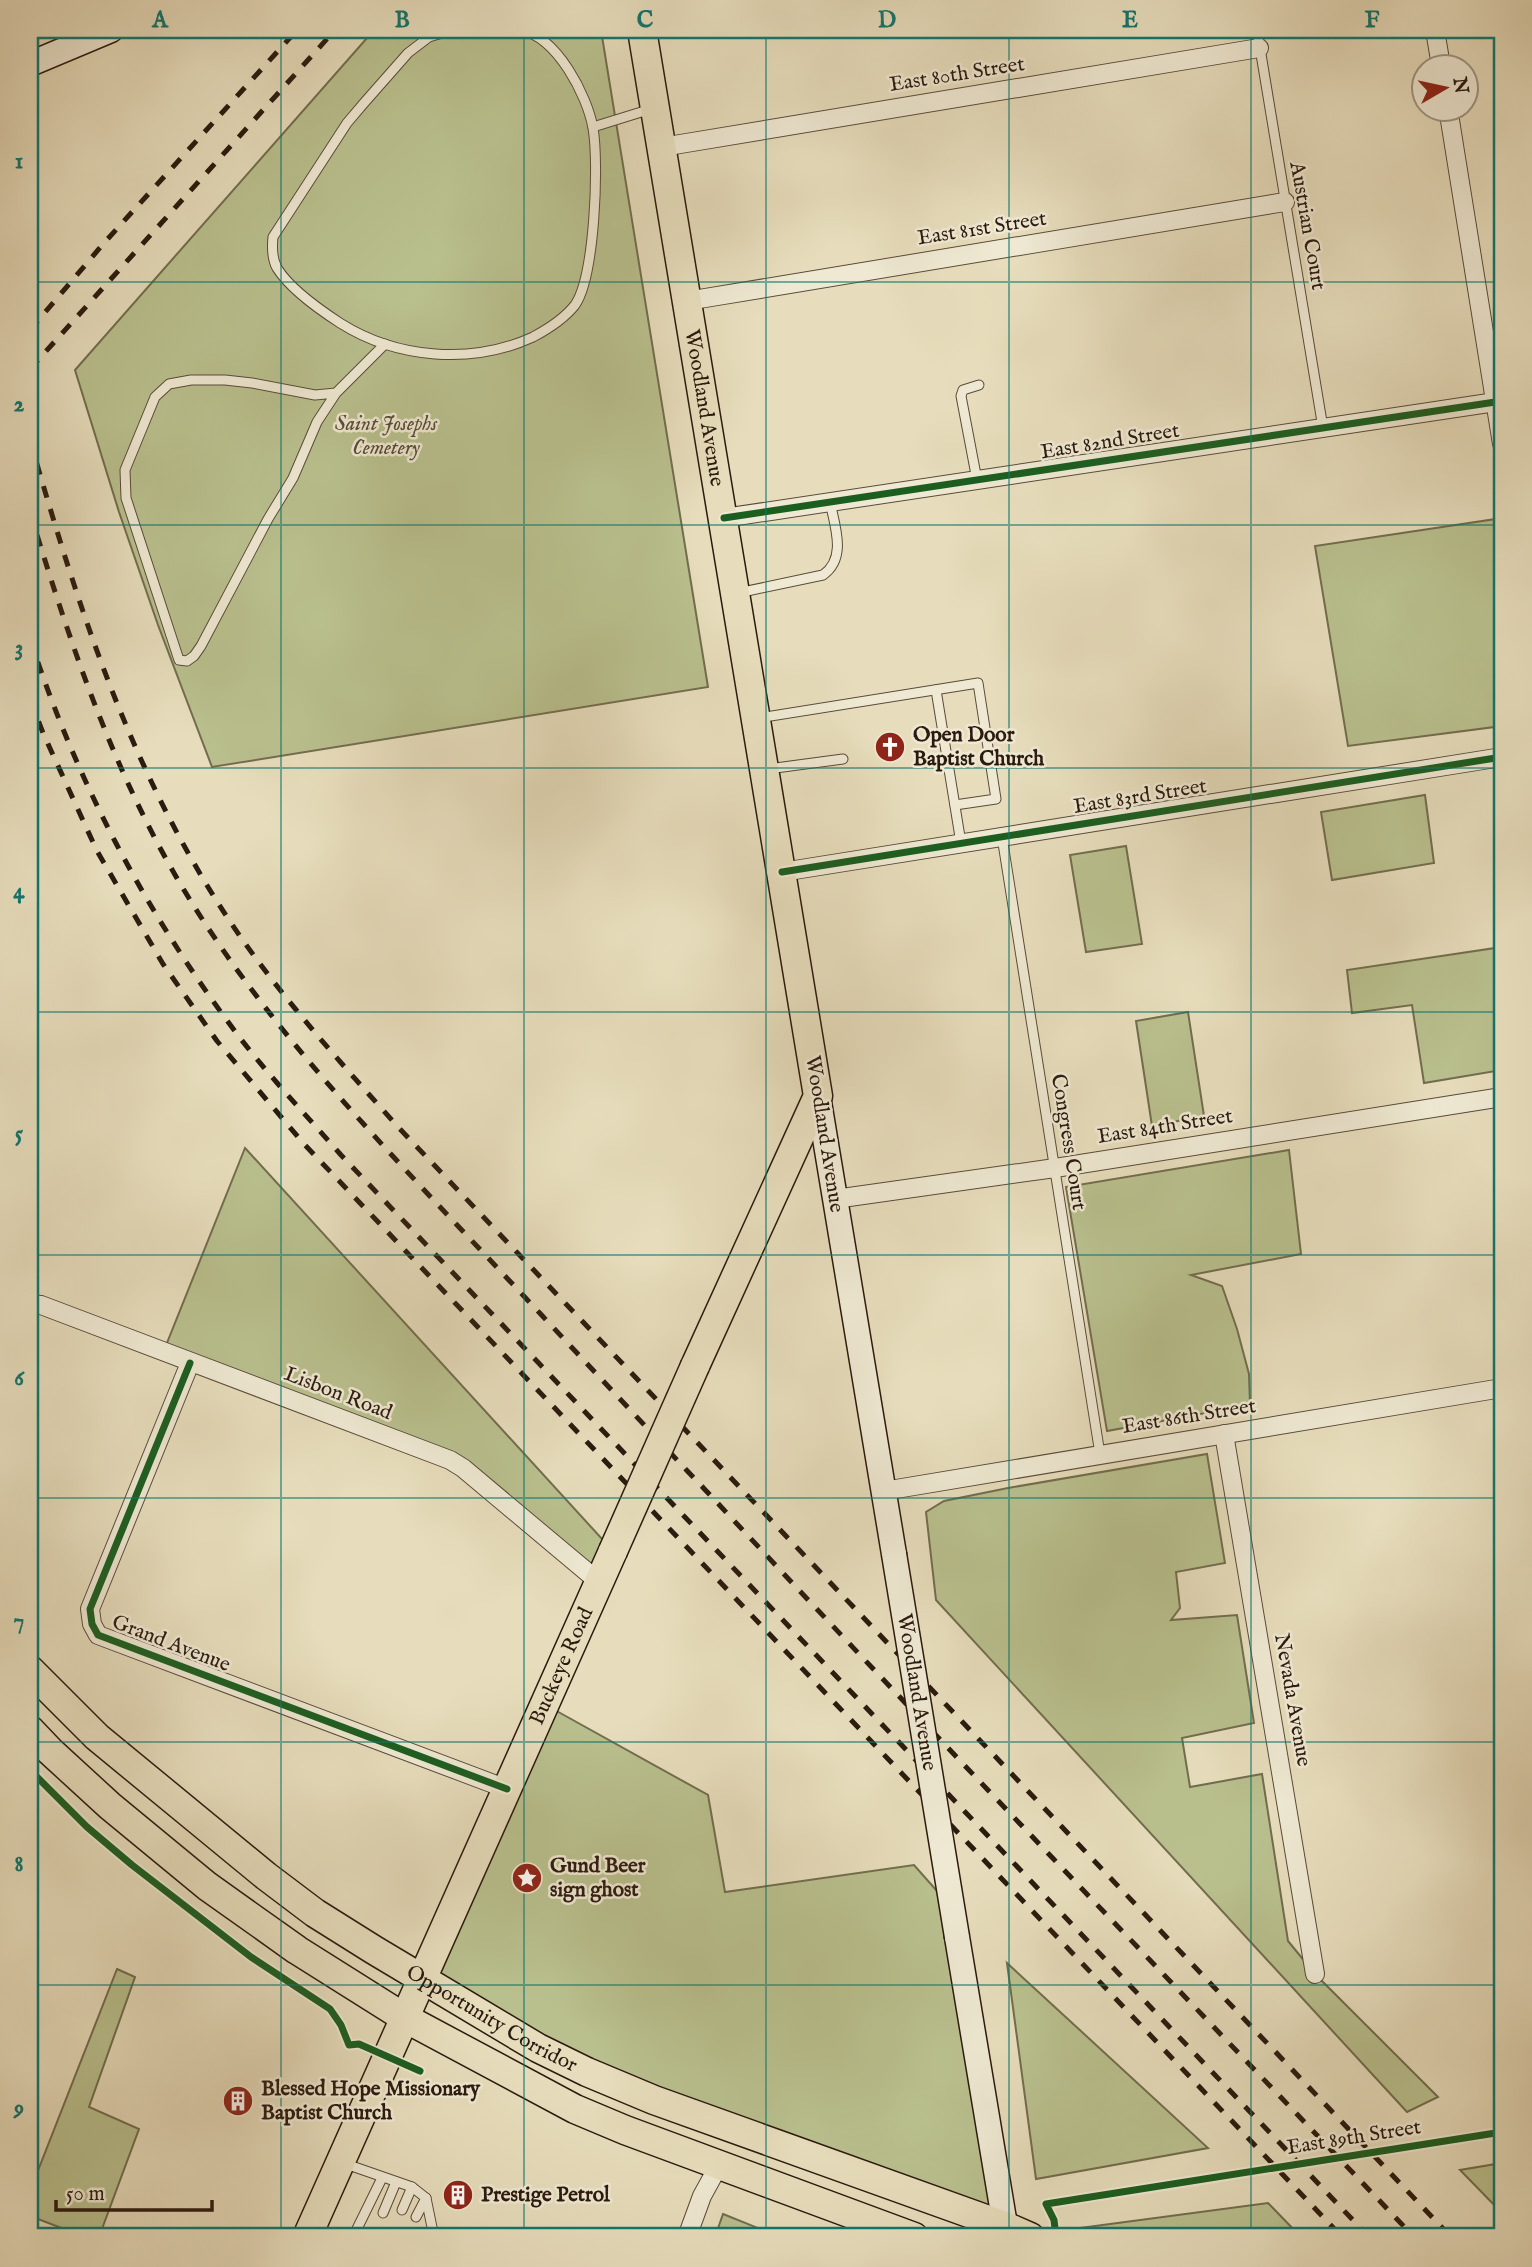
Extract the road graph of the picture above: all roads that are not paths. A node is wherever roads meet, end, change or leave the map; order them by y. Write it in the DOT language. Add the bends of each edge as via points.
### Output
graph roads {
  1 [pos="111,30"];
  2 [pos="452,30"];
  3 [pos="521,30"];
  4 [pos="642,30"];
  5 [pos="1256,30"];
  6 [pos="1435,30"];
  7 [pos="1259,48"];
  8 [pos="1439,52"];
  9 [pos="30,64"];
  10 [pos="655,108"];
  11 [pos="1450,122"];
  12 [pos="593,127"];
  13 [pos="662,147"];
  14 [pos="1285,202"];
  15 [pos="687,301"];
  16 [pos="385,344"];
  17 [pos="979,385"];
  18 [pos="336,393"];
  19 [pos="1499,402"];
  20 [pos="1323,428"];
  21 [pos="1502,444"];
  22 [pos="977,480"];
  23 [pos="830,502"];
  24 [pos="723,519"];
  25 [pos="736,594"];
  26 [pos="936,690"];
  27 [pos="757,719"];
  28 [pos="1502,757"];
  29 [pos="843,759"];
  30 [pos="765,770"];
  31 [pos="955,805"];
  32 [pos="1002,837"];
  33 [pos="961,843"];
  34 [pos="782,872"];
  35 [pos="818,1096"];
  36 [pos="1502,1097"];
  37 [pos="1055,1168"];
  38 [pos="835,1199"];
  39 [pos="30,1304"];
  40 [pos="190,1363"];
  41 [pos="1502,1388"];
  42 [pos="1224,1434"];
  43 [pos="1100,1454"];
  44 [pos="884,1491"];
  45 [pos="598,1582"];
  46 [pos="30,1670"];
  47 [pos="30,1730"];
  48 [pos="507,1789"];
  49 [pos="1315,1973"];
  50 [pos="422,1980"];
  51 [pos="405,2018"];
  52 [pos="340,2163"];
  53 [pos="719,2165"];
  54 [pos="383,2178"];
  55 [pos="396,2182"];
  56 [pos="412,2187"];
  57 [pos="426,2198"];
  58 [pos="402,2210"];
  59 [pos="383,2213"];
  60 [pos="416,2217"];
  61 [pos="1014,2233"];
  62 [pos="308,2237"];
  63 [pos="354,2237"];
  64 [pos="434,2237"];
  65 [pos="687,2237"];
  66 [pos="914,2237"];
  1 -- 9 [label="main road"];
  2 -- 16 [label="lane" via="429,37 408,53 364,103 273,237 276,267 307,299 345,326"];
  3 -- 12 [label="lane" via="539,37 568,66"];
  4 -- 10 [label="main road, Woodland Avenue"];
  5 -- 7 [label="lane, Austrian Court"];
  6 -- 8 [label="street"];
  7 -- 13 [label="street, East 80th Street"];
  7 -- 14 [label="lane, Austrian Court"];
  10 -- 12 [label="lane"];
  10 -- 13 [label="main road, Woodland Avenue"];
  11 -- 19 [label="street"];
  12 -- 16 [label="lane" via="592,245 575,305 549,329 508,348 457,355"];
  13 -- 15 [label="main road, Woodland Avenue"];
  14 -- 15 [label="street, East 81st Street"];
  14 -- 20 [label="lane, Austrian Court"];
  15 -- 24 [label="main road, Woodland Avenue"];
  16 -- 18 [label="lane"];
  17 -- 22 [label="lane" via="963,390 961,396"];
  18 -- 18 [label="lane" via="315,395 208,380 169,384 155,397 125,470 125,498 179,660 187,661 201,646"];
  19 -- 20 [label="street, East 82nd Street"];
  19 -- 21 [label="street"];
  20 -- 22 [label="street, East 82nd Street"];
  22 -- 23 [label="street, East 82nd Street"];
  23 -- 24 [label="street, East 82nd Street"];
  23 -- 25 [label="lane" via="838,547 831,569 823,575"];
  24 -- 25 [label="main road, Woodland Avenue"];
  25 -- 27 [label="main road, Woodland Avenue"];
  26 -- 27 [label="lane"];
  26 -- 31 [label="lane"];
  26 -- 31 [label="lane" via="978,683 996,799"];
  27 -- 30 [label="main road, Woodland Avenue"];
  28 -- 32 [label="street, East 83rd Street"];
  29 -- 30 [label="lane"];
  30 -- 34 [label="main road, Woodland Avenue"];
  31 -- 33 [label="lane"];
  32 -- 33 [label="street, East 83rd Street"];
  32 -- 37 [label="lane, Congress Court"];
  33 -- 34 [label="street, East 83rd Street"];
  34 -- 35 [label="main road, Woodland Avenue"];
  35 -- 38 [label="main road, Woodland Avenue"];
  35 -- 45 [label="main road, Buckeye Road, bridge"];
  36 -- 37 [label="street, East 84th Street"];
  37 -- 38 [label="street, East 84th Street"];
  37 -- 43 [label="lane, Congress Court"];
  38 -- 44 [label="main road, Woodland Avenue"];
  39 -- 40 [label="street, Lisbon Road"];
  40 -- 45 [label="street, Lisbon Road" via="450,1460"];
  40 -- 48 [label="street, Grand Avenue" via="90,1609 98,1635"];
  41 -- 42 [label="street, East 86th Street"];
  42 -- 43 [label="street, East 86th Street"];
  42 -- 49 [label="street, Nevada Avenue"];
  43 -- 44 [label="street, East 86th Street"];
  44 -- 61 [label="main road, Woodland Avenue, bridge" via="957,1937"];
  45 -- 48 [label="main road, Buckeye Road"];
  46 -- 50 [label="main road, Opportunity Corridor" via="97,1737 231,1849 316,1913"];
  47 -- 51 [label="main road, Opportunity Corridor" via="110,1806 207,1886"];
  48 -- 50 [label="main road, Buckeye Road"];
  50 -- 51 [label="main road, Buckeye Road"];
  50 -- 61 [label="main road, Opportunity Corridor" via="587,2072"];
  51 -- 52 [label="main road, Buckeye Road"];
  51 -- 53 [label="main road, Opportunity Corridor" via="575,2109"];
  52 -- 54 [label="lane"];
  52 -- 62 [label="main road, Buckeye Road"];
  53 -- 65 [label="street"];
  53 -- 66 [label="main road, Opportunity Corridor"];
  54 -- 55 [label="lane"];
  54 -- 63 [label="lane"];
  55 -- 56 [label="lane"];
  55 -- 59 [label="lane"];
  56 -- 57 [label="lane"];
  56 -- 58 [label="lane"];
  57 -- 60 [label="lane"];
  57 -- 64 [label="lane"];
}
